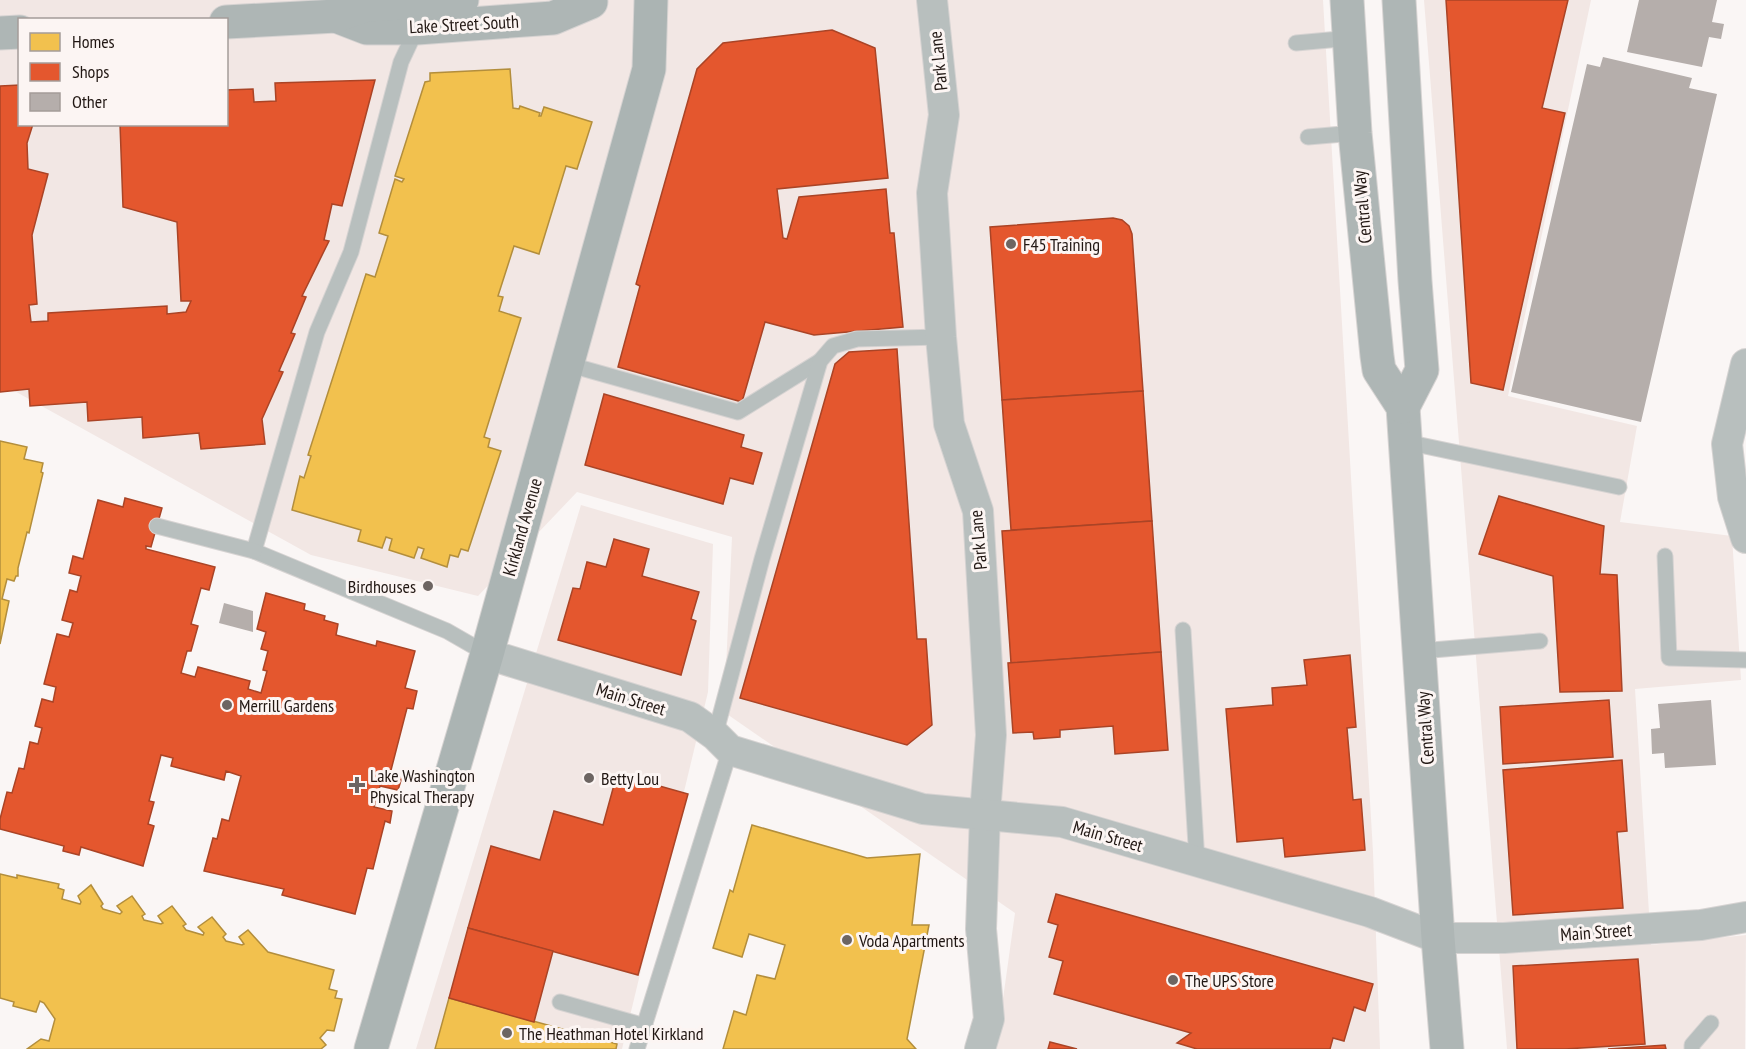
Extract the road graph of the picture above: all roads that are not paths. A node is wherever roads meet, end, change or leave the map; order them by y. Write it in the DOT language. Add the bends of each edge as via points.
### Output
graph roads {
  1 [pos="462,0"];
  2 [pos="651,0"];
  3 [pos="932,0"];
  4 [pos="1347,0"];
  5 [pos="1399,0"];
  6 [pos="595,1"];
  7 [pos="336,16"];
  8 [pos="228,22"];
  9 [pos="417,28"];
  10 [pos="18,32"];
  11 [pos="0,33"];
  12 [pos="1351,38"];
  13 [pos="1296,43"];
  14 [pos="1355,133"];
  15 [pos="1308,137"];
  16 [pos="1365,251"];
  17 [pos="1415,281"];
  18 [pos="941,337"];
  19 [pos="820,361"];
  20 [pos="567,364"];
  21 [pos="1746,364"];
  22 [pos="1403,407"];
  23 [pos="1406,442"];
  24 [pos="1619,487"];
  25 [pos="1740,498"];
  26 [pos="157,526"];
  27 [pos="1746,538"];
  28 [pos="254,551"];
  29 [pos="1665,556"];
  30 [pos="1183,630"];
  31 [pos="1540,641"];
  32 [pos="1420,651"];
  33 [pos="487,654"];
  34 [pos="1746,660"];
  35 [pos="723,743"];
  36 [pos="985,814"];
  37 [pos="1197,862"];
  38 [pos="1746,917"];
  39 [pos="1438,938"];
  40 [pos="560,1002"];
  41 [pos="1711,1023"];
  42 [pos="645,1026"];
  43 [pos="371,1049"];
  44 [pos="637,1049"];
  45 [pos="981,1049"];
  46 [pos="1448,1049"];
  47 [pos="1692,1049"];
  1 -- 7 [label="main road, Lake Street South" via="366,5"];
  2 -- 20 [label="main road, Kirkland Avenue" via="649,69"];
  3 -- 18 [label="street, Park Lane" via="944,116 932,193"];
  4 -- 12 [label="main road, Central Way"];
  5 -- 17 [label="main road"];
  6 -- 9 [label="main road, Lake Street South" via="553,18"];
  7 -- 8 [label="main road, Lake Street South"];
  7 -- 9 [label="main road, Lake Street South" via="367,28"];
  9 -- 28 [label="lane" via="401,62 351,252 317,332"];
  10 -- 11 [label="main road"];
  12 -- 13 [label="lane"];
  12 -- 14 [label="main road, Central Way"];
  14 -- 15 [label="lane"];
  14 -- 16 [label="main road, Central Way"];
  16 -- 17 [label="main road" via="1376,251 1397,261"];
  16 -- 22 [label="main road, Central Way" via="1379,370"];
  17 -- 22 [label="main road" via="1422,370"];
  18 -- 19 [label="lane" via="857,339 833,346"];
  18 -- 36 [label="street, Park Lane" via="949,424 978,510 991,735"];
  19 -- 20 [label="lane" via="738,412"];
  19 -- 35 [label="lane" via="762,559"];
  20 -- 33 [label="main road, Kirkland Avenue"];
  21 -- 25 [label="street" via="1727,444"];
  22 -- 23 [label="main road, Central Way"];
  23 -- 24 [label="lane"];
  23 -- 32 [label="main road, Central Way"];
  25 -- 27 [label="street"];
  26 -- 28 [label="lane"];
  28 -- 33 [label="lane" via="447,631"];
  29 -- 34 [label="lane" via="1668,658"];
  30 -- 37 [label="lane"];
  31 -- 32 [label="lane"];
  32 -- 39 [label="main road, Central Way"];
  33 -- 35 [label="street, Main Street" via="690,717"];
  33 -- 43 [label="main road, Kirkland Avenue"];
  35 -- 36 [label="street, Main Street" via="923,809"];
  35 -- 42 [label="lane"];
  36 -- 37 [label="street, Main Street" via="1062,822"];
  36 -- 45 [label="street, Park Lane" via="981,929 989,1019"];
  37 -- 39 [label="street, Main Street" via="1370,912"];
  38 -- 39 [label="street, Main Street" via="1701,925 1504,938"];
  39 -- 46 [label="main road, Central Way"];
  40 -- 42 [label="lane"];
  41 -- 47 [label="lane"];
  42 -- 44 [label="lane"];
}
